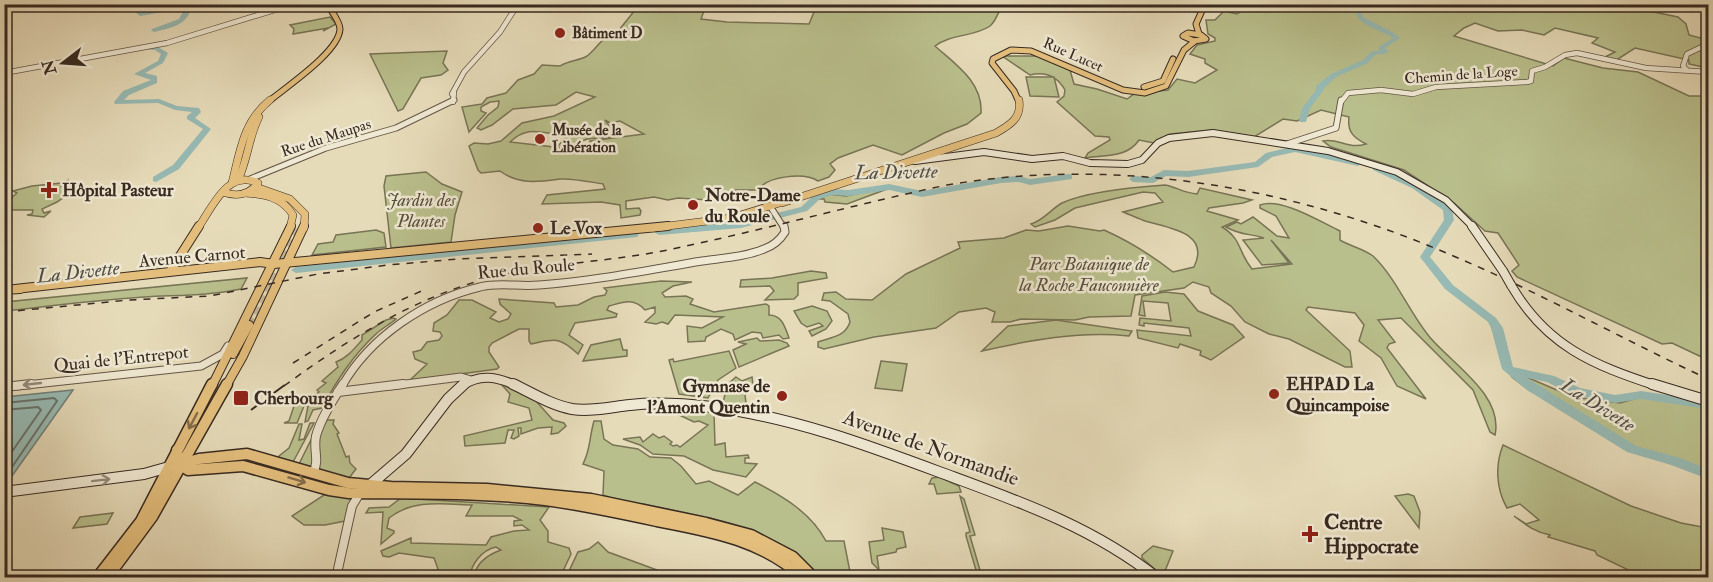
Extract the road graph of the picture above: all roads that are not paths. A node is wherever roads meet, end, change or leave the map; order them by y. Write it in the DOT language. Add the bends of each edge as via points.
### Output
graph roads {
  1 [pos="294,4"];
  2 [pos="327,4"];
  3 [pos="334,4"];
  4 [pos="518,4"];
  5 [pos="1200,4"];
  6 [pos="1205,4"];
  7 [pos="1199,34"];
  8 [pos="1189,36"];
  9 [pos="1195,41"];
  10 [pos="1708,44"];
  11 [pos="1686,69"];
  12 [pos="1708,72"];
  13 [pos="4,73"];
  14 [pos="1287,144"];
  15 [pos="943,149"];
  16 [pos="908,161"];
  17 [pos="246,180"];
  18 [pos="232,183"];
  19 [pos="256,187"];
  20 [pos="245,193"];
  21 [pos="226,194"];
  22 [pos="274,198"];
  23 [pos="786,201"];
  24 [pos="298,204"];
  25 [pos="774,211"];
  26 [pos="282,266"];
  27 [pos="169,273"];
  28 [pos="4,290"];
  29 [pos="233,343"];
  30 [pos="225,360"];
  31 [pos="471,380"];
  32 [pos="4,387"];
  33 [pos="221,391"];
  34 [pos="338,392"];
  35 [pos="1708,401"];
  36 [pos="185,451"];
  37 [pos="199,459"];
  38 [pos="175,466"];
  39 [pos="312,474"];
  40 [pos="370,485"];
  41 [pos="4,492"];
  42 [pos="360,494"];
  43 [pos="97,578"];
  44 [pos="107,578"];
  45 [pos="336,578"];
  46 [pos="803,578"];
  47 [pos="814,578"];
  48 [pos="1157,578"];
  1 -- 13 [label="street" via="174,41"];
  2 -- 18 [label="main road" via="340,26 338,40 252,118 244,131"];
  3 -- 17 [label="main road" via="345,26 343,41 260,116 251,132 239,178"];
  4 -- 17 [label="street, Rue du Maupas" via="500,32 464,72 450,102 392,130 319,150"];
  5 -- 8 [label="main road"];
  6 -- 7 [label="main road" via="1196,24"];
  7 -- 8 [label="main road"];
  7 -- 9 [label="main road" via="1206,39"];
  8 -- 9 [label="main road"];
  8 -- 15 [label="main road, Rue Lucet" via="1163,81 1146,87 1111,83 1041,51 996,52 987,63 1015,98 1016,114 995,131"];
  9 -- 15 [label="main road, Rue Lucet" via="1184,50 1166,86 1147,92 1111,87 1039,52 997,55 992,63 1017,92 1022,104 1018,114 996,133"];
  10 -- 11 [label="street" via="1687,54 1683,66"];
  11 -- 12 [label="street"];
  11 -- 14 [label="street, Chemin de la Loge" via="1646,68 1580,53 1565,55 1532,71 1530,81 1436,87 1413,94 1387,90 1348,93 1341,100 1336,128"];
  14 -- 16 [label="main road" via="1200,134 1164,140 1142,160 1128,164 984,152"];
  14 -- 35 [label="main road, bridge" via="1363,160 1419,183 1469,221 1534,320 1558,340 1602,364"];
  15 -- 16 [label="main road, Rue Lucet"];
  16 -- 23 [label="main road, Rue Lucet"];
  17 -- 18 [label="main road"];
  17 -- 19 [label="main road" via="257,181"];
  18 -- 21 [label="main road" via="224,188"];
  19 -- 20 [label="main road"];
  19 -- 24 [label="main road"];
  20 -- 21 [label="main road"];
  20 -- 22 [label="main road"];
  21 -- 27 [label="main road"];
  22 -- 24 [label="main road" via="294,208 297,228 301,213"];
  22 -- 26 [label="main road" via="290,209 293,219"];
  23 -- 25 [label="main road, Avenue Carnot"];
  24 -- 26 [label="main road" via="306,222"];
  25 -- 26 [label="main road, Avenue Carnot" via="724,221"];
  25 -- 34 [label="street, Rue du Roule" via="785,228 783,238 751,253 566,283 483,286 455,296 386,334 361,358"];
  26 -- 27 [label="main road, Avenue Carnot"];
  26 -- 29 [label="main road" via="268,276"];
  26 -- 33 [label="main road" via="243,356"];
  27 -- 28 [label="main road, Avenue Carnot"];
  29 -- 30 [label="main road"];
  29 -- 32 [label="street, Quai de l'Entrepot, one-way" via="223,354 201,366"];
  30 -- 33 [label="main road" via="232,356 250,325"];
  30 -- 36 [label="main road, one-way"];
  31 -- 34 [label="street" via="461,377"];
  31 -- 40 [label="main road" via="457,390 410,450"];
  31 -- 48 [label="main road, Avenue de Normandie" via="498,378 572,410 672,404 756,413 833,432 1075,523 1122,548"];
  33 -- 36 [label="main road"];
  34 -- 39 [label="street, Rue du Roule" via="316,437 313,451 318,464"];
  36 -- 37 [label="main road" via="189,458"];
  36 -- 38 [label="main road"];
  37 -- 38 [label="main road"];
  37 -- 39 [label="main road" via="247,454"];
  41 -- 38 [label="main road, one-way" via="144,474"];
  38 -- 42 [label="main road, one-way" via="188,470 243,465 329,490"];
  38 -- 43 [label="main road" via="138,526"];
  38 -- 44 [label="main road" via="148,524"];
  39 -- 40 [label="main road"];
  40 -- 42 [label="main road"];
  40 -- 47 [label="main road" via="566,496 660,513 751,535 788,553"];
  42 -- 45 [label="street" via="352,506"];
  42 -- 46 [label="main road" via="543,500 657,520 745,542 785,561"];
}
